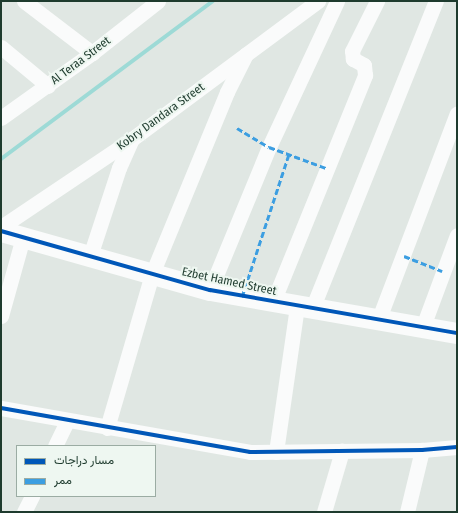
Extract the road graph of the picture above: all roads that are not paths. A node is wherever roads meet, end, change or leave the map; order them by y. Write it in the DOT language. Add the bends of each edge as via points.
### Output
graph roads {
  1 [pos="24,1"];
  2 [pos="158,1"];
  3 [pos="318,1"];
  4 [pos="337,1"];
  5 [pos="377,1"];
  6 [pos="436,1"];
  7 [pos="1,47"];
  8 [pos="92,53"];
  9 [pos="246,54"];
  10 [pos="48,86"];
  11 [pos="457,113"];
  12 [pos="1,118"];
  13 [pos="132,139"];
  14 [pos="1,227"];
  15 [pos="1,231"];
  16 [pos="457,235"];
  17 [pos="23,238"];
  18 [pos="90,256"];
  19 [pos="152,274"];
  20 [pos="210,290"];
  21 [pos="273,302"];
  22 [pos="304,308"];
  23 [pos="1,316"];
  24 [pos="378,321"];
  25 [pos="422,329"];
  26 [pos="457,333"];
  27 [pos="1,408"];
  28 [pos="67,420"];
  29 [pos="107,428"];
  30 [pos="55,445"];
  31 [pos="457,447"];
  32 [pos="422,450"];
  33 [pos="342,451"];
  34 [pos="276,452"];
  35 [pos="32,497"];
  36 [pos="24,512"];
  37 [pos="324,512"];
  38 [pos="407,512"];
  1 -- 8 [label="street"];
  2 -- 8 [label="street, Al Teraa Street"];
  3 -- 9 [label="street, Kobry Dandara Street"];
  4 -- 20 [label="street" via="269,147"];
  5 -- 21 [label="street" via="352,51 353,59 364,65 364,75"];
  6 -- 22 [label="street"];
  7 -- 10 [label="street"];
  8 -- 10 [label="street, Al Teraa Street"];
  9 -- 13 [label="street, Kobry Dandara Street"];
  9 -- 19 [label="street" via="226,92"];
  10 -- 12 [label="street, Al Teraa Street"];
  11 -- 24 [label="street"];
  13 -- 14 [label="street, Kobry Dandara Street"];
  13 -- 18 [label="street" via="119,168"];
  15 -- 17 [label="street, Ezbet Hamed Street"];
  16 -- 25 [label="street"];
  17 -- 18 [label="street, Ezbet Hamed Street"];
  17 -- 23 [label="street"];
  18 -- 19 [label="street, Ezbet Hamed Street"];
  19 -- 20 [label="street, Ezbet Hamed Street"];
  19 -- 29 [label="street"];
  20 -- 21 [label="street, Ezbet Hamed Street"];
  21 -- 22 [label="street, Ezbet Hamed Street"];
  22 -- 24 [label="street, Ezbet Hamed Street"];
  22 -- 34 [label="street"];
  24 -- 25 [label="street, Ezbet Hamed Street"];
  25 -- 26 [label="street, Ezbet Hamed Street"];
  27 -- 28 [label="street"];
  28 -- 29 [label="street"];
  28 -- 30 [label="street"];
  29 -- 34 [label="street" via="235,450"];
  31 -- 32 [label="street"];
  32 -- 33 [label="street"];
  32 -- 38 [label="street"];
  33 -- 34 [label="street"];
  33 -- 37 [label="street"];
  35 -- 36 [label="street"];
}
